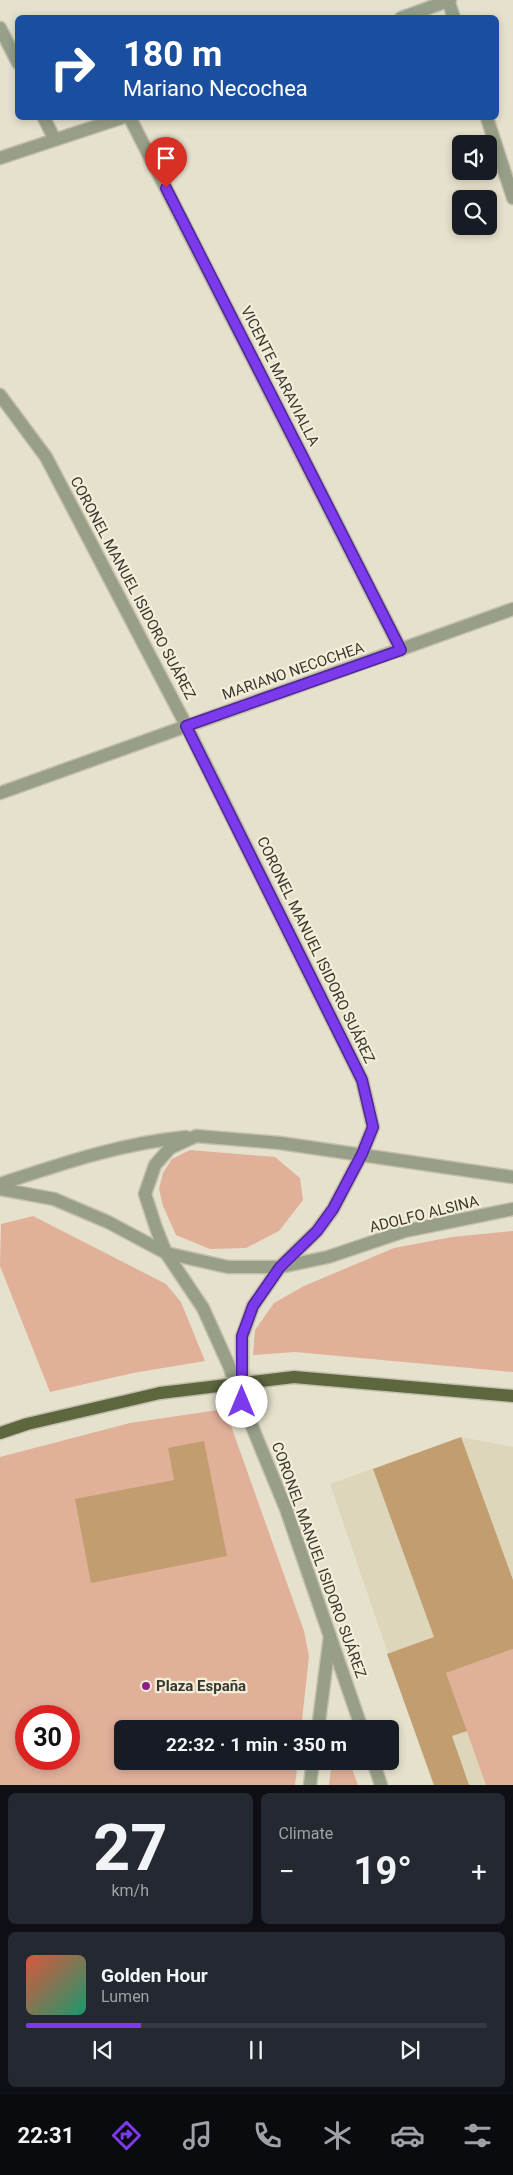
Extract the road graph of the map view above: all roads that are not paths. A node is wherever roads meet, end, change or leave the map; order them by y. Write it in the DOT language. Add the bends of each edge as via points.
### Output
graph roads {
  1 [pos="449,0"];
  2 [pos="410,15"];
  3 [pos="453,15"];
  4 [pos="0,28"];
  5 [pos="15,57"];
  6 [pos="45,120"];
  7 [pos="114,120"];
  8 [pos="131,120"];
  9 [pos="488,120"];
  10 [pos="54,138"];
  11 [pos="0,158"];
  12 [pos="513,198"];
  13 [pos="0,395"];
  14 [pos="513,609"];
  15 [pos="401,650"];
  16 [pos="186,726"];
  17 [pos="0,793"];
  18 [pos="196,1136"];
  19 [pos="362,1154"];
  20 [pos="513,1177"];
  21 [pos="0,1184"];
  22 [pos="0,1189"];
  23 [pos="513,1210"];
  24 [pos="166,1253"];
  25 [pos="280,1267"];
  26 [pos="513,1396"];
  27 [pos="242,1402"];
  28 [pos="0,1434"];
  29 [pos="330,1634"];
  30 [pos="319,1720"];
  31 [pos="359,1720"];
  32 [pos="312,1770"];
  33 [pos="376,1770"];
  34 [pos="310,1785"];
  35 [pos="381,1785"];
  1 -- 2 [label="street"];
  1 -- 3 [label="street"];
  4 -- 5 [label="street"];
  6 -- 10 [label="street"];
  7 -- 10 [label="street"];
  8 -- 15 [label="street, VICENTE MARAVIALLA"];
  9 -- 12 [label="street"];
  10 -- 11 [label="street"];
  13 -- 16 [label="street, CORONEL MANUEL ISIDORO SUÁREZ" via="46,457"];
  14 -- 15 [label="street, MARIANO NECOCHEA"];
  15 -- 16 [label="street, MARIANO NECOCHEA"];
  16 -- 17 [label="street, MARIANO NECOCHEA"];
  16 -- 19 [label="street, CORONEL MANUEL ISIDORO SUÁREZ" via="362,1080 373,1127"];
  18 -- 19 [label="street, ADOLFO ALSINA"];
  18 -- 21 [label="street, ADOLFO ALSINA" via="101,1152"];
  18 -- 24 [label="street, ADOLFO ALSINA" via="170,1148 155,1165 145,1194"];
  19 -- 20 [label="street, ADOLFO ALSINA"];
  19 -- 25 [label="street, CORONEL MANUEL ISIDORO SUÁREZ" via="333,1209 317,1231"];
  22 -- 24 [label="street, ADOLFO ALSINA" via="54,1199 108,1222"];
  23 -- 25 [label="street, ADOLFO ALSINA" via="405,1232 328,1257"];
  24 -- 25 [label="street, ADOLFO ALSINA" via="228,1267"];
  24 -- 27 [label="street, ADOLFO ALSINA" via="203,1308"];
  25 -- 27 [label="street, CORONEL MANUEL ISIDORO SUÁREZ" via="253,1306 242,1336"];
  26 -- 28 [label="main road, bridge" via="294,1377 160,1393 27,1424"];
  27 -- 29 [label="street, CORONEL MANUEL ISIDORO SUÁREZ" via="286,1509"];
  29 -- 30 [label="street"];
  29 -- 31 [label="street, CORONEL MANUEL ISIDORO SUÁREZ"];
  32 -- 34 [label="street"];
  33 -- 35 [label="street"];
}
